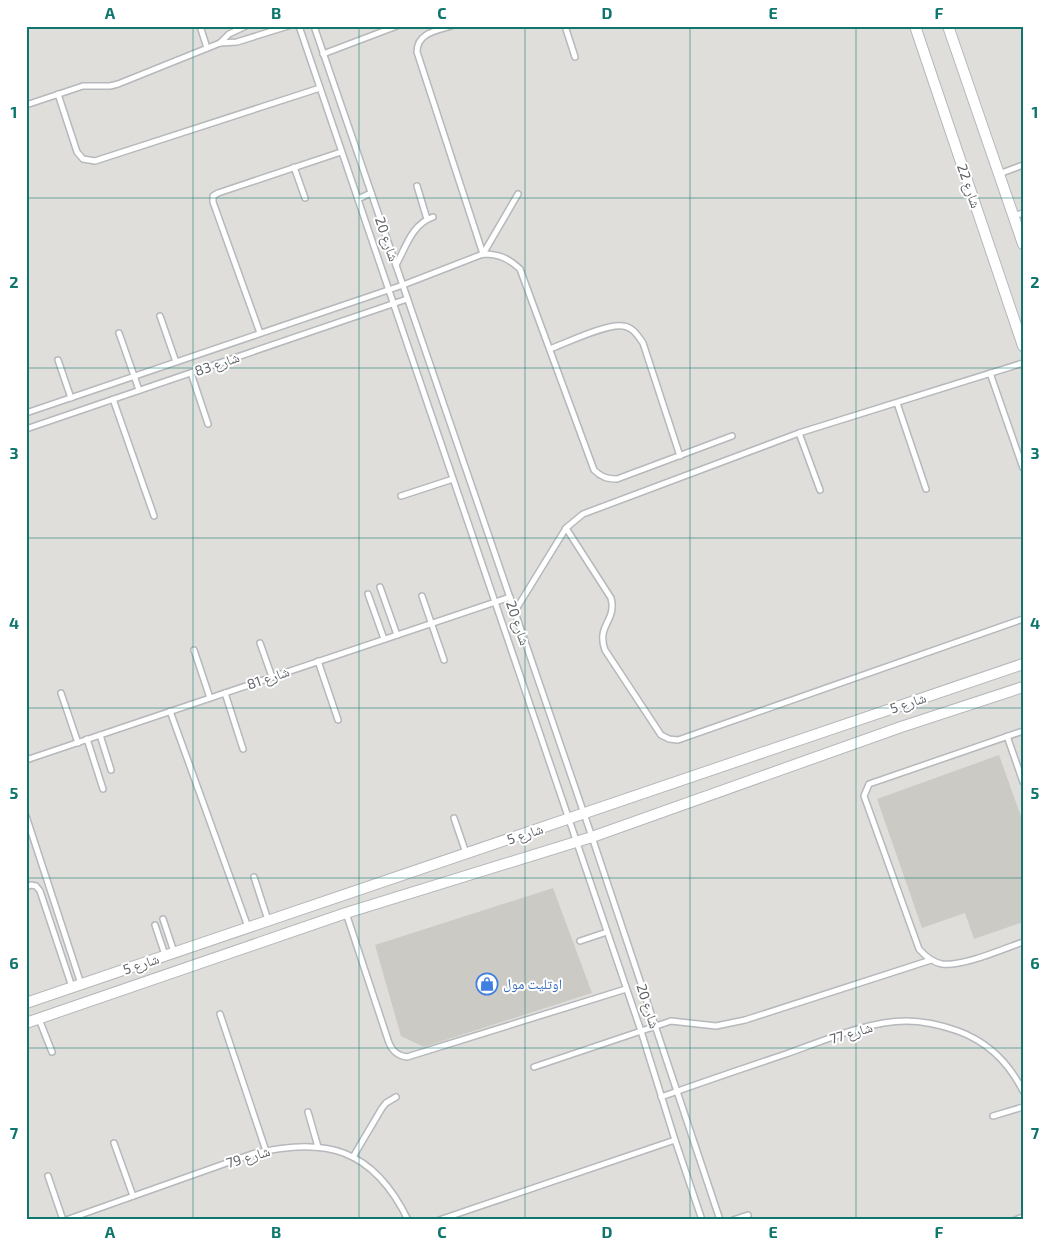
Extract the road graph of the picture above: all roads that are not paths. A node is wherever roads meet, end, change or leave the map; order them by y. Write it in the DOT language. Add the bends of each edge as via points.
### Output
graph roads {
  1 [pos="200,26"];
  2 [pos="246,26"];
  3 [pos="288,26"];
  4 [pos="299,26"];
  5 [pos="314,26"];
  6 [pos="374,26"];
  7 [pos="397,26"];
  8 [pos="451,26"];
  9 [pos="565,26"];
  10 [pos="915,26"];
  11 [pos="948,26"];
  12 [pos="377,34"];
  13 [pos="220,43"];
  14 [pos="207,48"];
  15 [pos="323,54"];
  16 [pos="575,58"];
  17 [pos="320,88"];
  18 [pos="58,94"];
  19 [pos="26,105"];
  20 [pos="342,152"];
  21 [pos="1023,165"];
  22 [pos="294,168"];
  23 [pos="999,174"];
  24 [pos="416,186"];
  25 [pos="372,194"];
  26 [pos="518,194"];
  27 [pos="305,198"];
  28 [pos="358,199"];
  29 [pos="1018,214"];
  30 [pos="433,217"];
  31 [pos="427,219"];
  32 [pos="1023,244"];
  33 [pos="483,254"];
  34 [pos="396,265"];
  35 [pos="403,285"];
  36 [pos="388,290"];
  37 [pos="408,299"];
  38 [pos="393,304"];
  39 [pos="160,316"];
  40 [pos="119,332"];
  41 [pos="260,333"];
  42 [pos="1023,346"];
  43 [pos="550,349"];
  44 [pos="58,360"];
  45 [pos="176,362"];
  46 [pos="1023,363"];
  47 [pos="191,373"];
  48 [pos="990,373"];
  49 [pos="134,376"];
  50 [pos="139,390"];
  51 [pos="71,398"];
  52 [pos="113,399"];
  53 [pos="897,402"];
  54 [pos="26,413"];
  55 [pos="208,424"];
  56 [pos="26,429"];
  57 [pos="799,433"];
  58 [pos="732,436"];
  59 [pos="680,456"];
  60 [pos="1023,468"];
  61 [pos="453,479"];
  62 [pos="926,489"];
  63 [pos="820,490"];
  64 [pos="401,496"];
  65 [pos="154,516"];
  66 [pos="566,528"];
  67 [pos="380,587"];
  68 [pos="368,594"];
  69 [pos="422,596"];
  70 [pos="510,597"];
  71 [pos="495,602"];
  72 [pos="514,611"];
  73 [pos="1023,619"];
  74 [pos="432,623"];
  75 [pos="397,635"];
  76 [pos="384,639"];
  77 [pos="260,643"];
  78 [pos="194,650"];
  79 [pos="444,660"];
  80 [pos="318,661"];
  81 [pos="1023,664"];
  82 [pos="272,677"];
  83 [pos="1023,687"];
  84 [pos="60,693"];
  85 [pos="225,693"];
  86 [pos="210,698"];
  87 [pos="170,711"];
  88 [pos="338,720"];
  89 [pos="1023,731"];
  90 [pos="100,735"];
  91 [pos="1007,736"];
  92 [pos="87,740"];
  93 [pos="78,743"];
  94 [pos="243,749"];
  95 [pos="26,760"];
  96 [pos="111,770"];
  97 [pos="1023,782"];
  98 [pos="103,789"];
  99 [pos="584,814"];
  100 [pos="26,816"];
  101 [pos="454,818"];
  102 [pos="568,819"];
  103 [pos="592,837"];
  104 [pos="576,842"];
  105 [pos="466,854"];
  106 [pos="254,877"];
  107 [pos="26,887"];
  108 [pos="346,913"];
  109 [pos="163,919"];
  110 [pos="268,921"];
  111 [pos="155,925"];
  112 [pos="249,928"];
  113 [pos="607,932"];
  114 [pos="580,941"];
  115 [pos="1023,942"];
  116 [pos="170,954"];
  117 [pos="931,960"];
  118 [pos="77,986"];
  119 [pos="626,989"];
  120 [pos="26,1003"];
  121 [pos="83,1004"];
  122 [pos="220,1014"];
  123 [pos="40,1019"];
  124 [pos="26,1023"];
  125 [pos="655,1026"];
  126 [pos="641,1032"];
  127 [pos="52,1052"];
  128 [pos="534,1067"];
  129 [pos="676,1091"];
  130 [pos="1023,1091"];
  131 [pos="661,1096"];
  132 [pos="396,1097"];
  133 [pos="1023,1107"];
  134 [pos="308,1112"];
  135 [pos="993,1116"];
  136 [pos="675,1140"];
  137 [pos="114,1143"];
  138 [pos="318,1147"];
  139 [pos="266,1151"];
  140 [pos="353,1157"];
  141 [pos="48,1176"];
  142 [pos="133,1196"];
  143 [pos="748,1215"];
  144 [pos="1023,1217"];
  145 [pos="64,1220"];
  146 [pos="408,1220"];
  147 [pos="439,1220"];
  148 [pos="702,1220"];
  149 [pos="720,1220"];
  150 [pos="733,1220"];
  151 [pos="1015,1220"];
  1 -- 14 [label="lane"];
  2 -- 13 [label="lane" via="229,34"];
  3 -- 13 [label="lane" via="237,42"];
  4 -- 17 [label="lane, شارع 20"];
  5 -- 15 [label="lane, شارع 20"];
  6 -- 12 [label="lane"];
  7 -- 12 [label="lane"];
  8 -- 33 [label="lane" via="420,38 418,52"];
  9 -- 16 [label="lane"];
  10 -- 42 [label="street, شارع 22"];
  11 -- 23 [label="street"];
  12 -- 15 [label="lane"];
  13 -- 14 [label="lane"];
  14 -- 18 [label="lane" via="118,84 83,86"];
  15 -- 25 [label="lane, شارع 20"];
  17 -- 18 [label="lane" via="95,161 83,159 77,152"];
  17 -- 20 [label="lane, شارع 20"];
  18 -- 19 [label="lane"];
  20 -- 22 [label="lane"];
  20 -- 28 [label="lane, شارع 20"];
  21 -- 23 [label="lane"];
  22 -- 27 [label="lane"];
  22 -- 41 [label="lane" via="213,196"];
  23 -- 29 [label="street"];
  24 -- 31 [label="lane"];
  25 -- 28 [label="lane"];
  25 -- 34 [label="lane, شارع 20"];
  26 -- 33 [label="lane"];
  28 -- 36 [label="lane, شارع 20"];
  29 -- 32 [label="street"];
  30 -- 31 [label="lane"];
  31 -- 34 [label="lane" via="415,228"];
  33 -- 35 [label="lane, شارع 83"];
  33 -- 43 [label="lane" via="497,254 510,259 520,269"];
  34 -- 35 [label="lane, شارع 20"];
  35 -- 36 [label="lane, شارع 83"];
  35 -- 37 [label="lane, شارع 20"];
  36 -- 38 [label="lane, شارع 20"];
  36 -- 41 [label="lane, شارع 83"];
  37 -- 38 [label="lane, شارع 83"];
  37 -- 70 [label="lane, شارع 20"];
  38 -- 47 [label="lane, شارع 83"];
  38 -- 61 [label="lane, شارع 20"];
  39 -- 45 [label="lane"];
  40 -- 49 [label="lane"];
  41 -- 45 [label="lane, شارع 83"];
  43 -- 59 [label="lane" via="594,470 600,476 617,479"];
  43 -- 59 [label="lane" via="611,326 624,326 636,332 643,343"];
  44 -- 51 [label="lane"];
  45 -- 49 [label="lane, شارع 83"];
  46 -- 48 [label="lane"];
  47 -- 50 [label="lane, شارع 83"];
  47 -- 55 [label="lane"];
  48 -- 53 [label="lane"];
  48 -- 60 [label="lane"];
  49 -- 50 [label="lane"];
  49 -- 51 [label="lane, شارع 83"];
  50 -- 52 [label="lane, شارع 83"];
  51 -- 54 [label="lane, شارع 83"];
  52 -- 56 [label="lane, شارع 83"];
  52 -- 65 [label="lane"];
  53 -- 57 [label="lane"];
  53 -- 62 [label="lane"];
  57 -- 63 [label="lane"];
  57 -- 66 [label="lane" via="583,514"];
  58 -- 59 [label="lane"];
  61 -- 64 [label="lane"];
  61 -- 71 [label="lane, شارع 20"];
  66 -- 72 [label="lane"];
  66 -- 73 [label="lane" via="611,598 612,615 602,630 605,650 661,735 669,739 678,740"];
  67 -- 75 [label="lane"];
  68 -- 76 [label="lane"];
  69 -- 74 [label="lane"];
  70 -- 71 [label="lane, شارع 81"];
  70 -- 72 [label="lane, شارع 20"];
  71 -- 74 [label="lane, شارع 81"];
  71 -- 102 [label="lane, شارع 20"];
  72 -- 99 [label="lane, شارع 20"];
  74 -- 75 [label="lane, شارع 81"];
  74 -- 79 [label="lane"];
  75 -- 76 [label="lane, شارع 81"];
  76 -- 80 [label="lane, شارع 81"];
  77 -- 82 [label="lane"];
  78 -- 86 [label="lane"];
  80 -- 82 [label="lane, شارع 81"];
  80 -- 88 [label="lane"];
  81 -- 99 [label="street, شارع 5"];
  82 -- 85 [label="lane, شارع 81"];
  83 -- 103 [label="street, شارع 5" via="891,730"];
  84 -- 93 [label="lane"];
  85 -- 86 [label="lane, شارع 81"];
  85 -- 94 [label="lane"];
  86 -- 87 [label="lane, شارع 81"];
  87 -- 90 [label="lane, شارع 81"];
  87 -- 112 [label="lane"];
  89 -- 91 [label="lane"];
  90 -- 92 [label="lane, شارع 81"];
  90 -- 96 [label="lane"];
  91 -- 97 [label="lane"];
  91 -- 117 [label="lane" via="869,784 865,792 865,801 919,949"];
  92 -- 93 [label="lane, شارع 81"];
  92 -- 98 [label="lane"];
  93 -- 95 [label="lane, شارع 81"];
  99 -- 102 [label="street, شارع 5"];
  99 -- 103 [label="lane, شارع 20"];
  100 -- 118 [label="lane"];
  101 -- 105 [label="lane"];
  102 -- 104 [label="lane, شارع 20"];
  102 -- 105 [label="street, شارع 5"];
  103 -- 104 [label="street, شارع 5"];
  103 -- 125 [label="lane, شارع 20"];
  104 -- 108 [label="street, شارع 5"];
  104 -- 113 [label="lane, شارع 20"];
  105 -- 110 [label="street, شارع 5"];
  106 -- 110 [label="lane"];
  107 -- 118 [label="lane" via="36,886 40,891"];
  108 -- 119 [label="lane" via="389,1043 402,1057"];
  108 -- 121 [label="street, شارع 5"];
  109 -- 116 [label="lane"];
  110 -- 112 [label="street, شارع 5"];
  111 -- 116 [label="lane"];
  112 -- 116 [label="street, شارع 5"];
  113 -- 114 [label="lane"];
  113 -- 119 [label="lane, شارع 20"];
  115 -- 117 [label="lane" via="960,962 940,964"];
  116 -- 118 [label="street, شارع 5"];
  117 -- 125 [label="lane" via="731,1024 671,1021"];
  118 -- 120 [label="street, شارع 5"];
  118 -- 121 [label="street"];
  119 -- 126 [label="lane, شارع 20"];
  121 -- 123 [label="street, شارع 5"];
  122 -- 139 [label="lane"];
  123 -- 124 [label="street, شارع 5"];
  123 -- 127 [label="lane"];
  125 -- 126 [label="lane"];
  125 -- 129 [label="lane, شارع 20"];
  126 -- 128 [label="lane"];
  126 -- 131 [label="lane, شارع 20"];
  129 -- 130 [label="lane, شارع 77" via="844,1034 905,1021 947,1027 986,1045 1015,1076"];
  129 -- 131 [label="lane, شارع 77"];
  129 -- 149 [label="lane, شارع 20"];
  131 -- 136 [label="lane, شارع 20"];
  132 -- 140 [label="lane" via="382,1108"];
  133 -- 135 [label="lane"];
  134 -- 138 [label="lane"];
  136 -- 147 [label="lane"];
  136 -- 148 [label="lane, شارع 20"];
  137 -- 142 [label="lane"];
  138 -- 139 [label="lane, شارع 79" via="292,1146"];
  138 -- 140 [label="lane, شارع 79"];
  139 -- 142 [label="lane, شارع 79"];
  140 -- 146 [label="lane, شارع 79" via="386,1184"];
  141 -- 145 [label="lane"];
  142 -- 145 [label="lane, شارع 79"];
  143 -- 150 [label="lane"];
  144 -- 151 [label="lane"];
}
